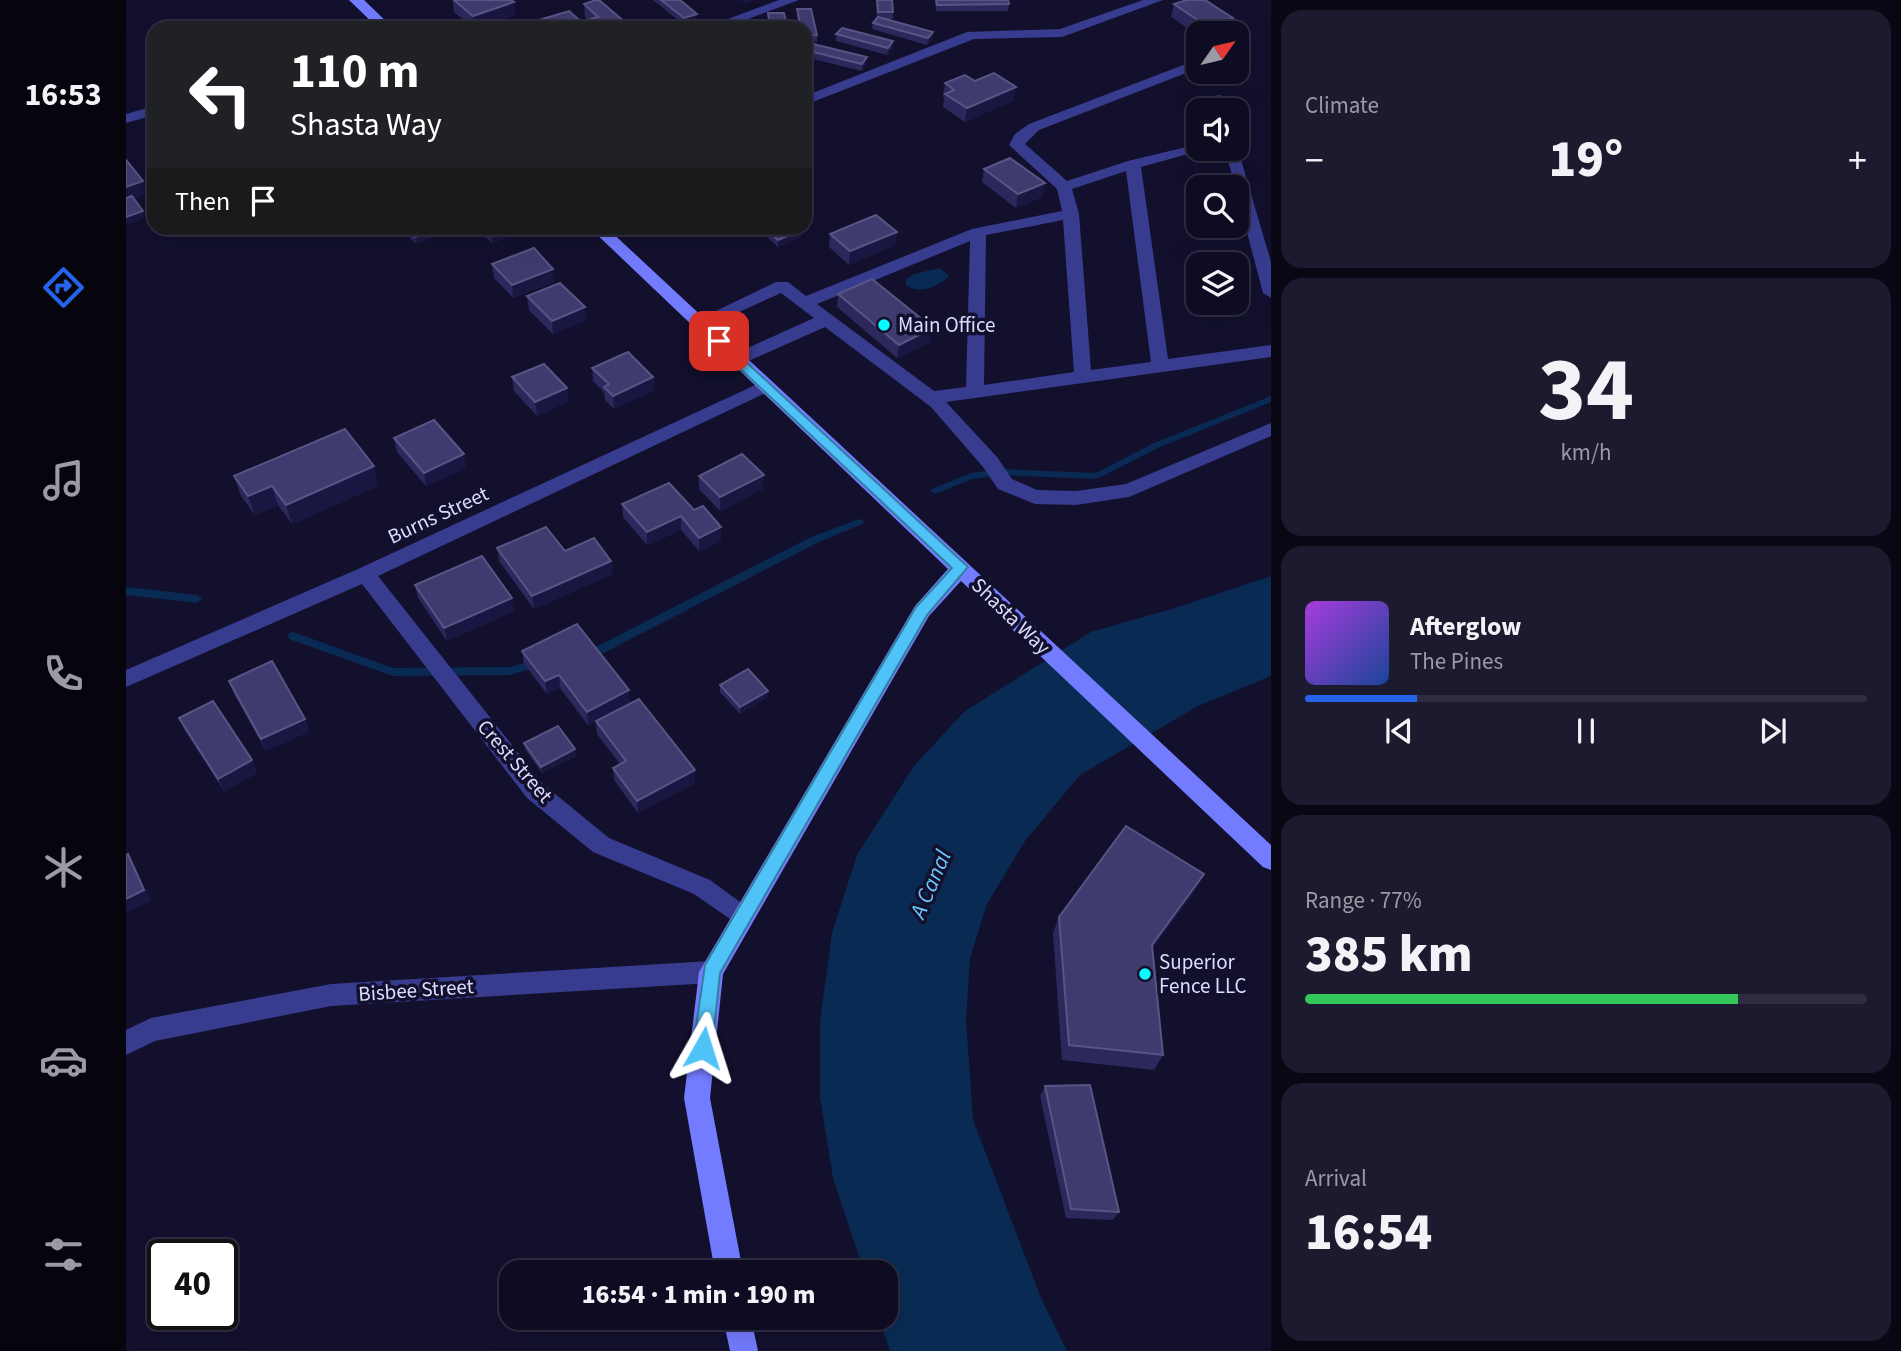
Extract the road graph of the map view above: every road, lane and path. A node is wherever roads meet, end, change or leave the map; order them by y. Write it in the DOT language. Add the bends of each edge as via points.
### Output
graph roads {
  1 [pos="356,0"];
  2 [pos="792,0"];
  3 [pos="1156,0"];
  4 [pos="378,21"];
  5 [pos="731,21"];
  6 [pos="1186,68"];
  7 [pos="812,98"];
  8 [pos="147,112"];
  9 [pos="126,119"];
  10 [pos="1186,151"];
  11 [pos="1236,161"];
  12 [pos="1133,164"];
  13 [pos="1064,187"];
  14 [pos="1071,214"];
  15 [pos="978,232"];
  16 [pos="605,235"];
  17 [pos="1271,293"];
  18 [pos="804,303"];
  19 [pos="827,319"];
  20 [pos="699,323"];
  21 [pos="1271,351"];
  22 [pos="737,359"];
  23 [pos="1160,366"];
  24 [pos="1083,377"];
  25 [pos="766,386"];
  26 [pos="975,392"];
  27 [pos="930,398"];
  28 [pos="1271,429"];
  29 [pos="961,567"];
  30 [pos="365,574"];
  31 [pos="126,679"];
  32 [pos="1271,860"];
  33 [pos="744,917"];
  34 [pos="711,971"];
  35 [pos="126,1043"];
  36 [pos="727,1260"];
  37 [pos="740,1330"];
  38 [pos="744,1351"];
  1 -- 4 [label="main road"];
  2 -- 5 [label="street"];
  3 -- 7 [label="street" via="1062,33 972,35"];
  6 -- 13 [label="street" via="1034,127 1020,137 1017,145"];
  8 -- 9 [label="street"];
  10 -- 12 [label="street"];
  11 -- 17 [label="street"];
  12 -- 13 [label="street"];
  12 -- 23 [label="street"];
  13 -- 14 [label="street"];
  14 -- 15 [label="street"];
  14 -- 24 [label="street"];
  15 -- 18 [label="street"];
  15 -- 26 [label="street"];
  16 -- 20 [label="main road, Shasta Way"];
  18 -- 19 [label="street"];
  18 -- 20 [label="street" via="782,286"];
  19 -- 22 [label="street"];
  19 -- 27 [label="street"];
  20 -- 22 [label="main road, Shasta Way"];
  21 -- 23 [label="street"];
  22 -- 25 [label="main road, Shasta Way"];
  23 -- 24 [label="street"];
  24 -- 26 [label="street"];
  25 -- 29 [label="main road, Shasta Way"];
  25 -- 30 [label="street, Burns Street"];
  26 -- 27 [label="street"];
  27 -- 28 [label="street" via="1005,484 1035,498 1129,490"];
  29 -- 32 [label="main road, Shasta Way"];
  29 -- 33 [label="main road" via="922,611"];
  30 -- 31 [label="street, Burns Street"];
  30 -- 33 [label="street, Crest Street" via="535,791 601,845 702,887"];
  33 -- 34 [label="main road"];
  34 -- 35 [label="street, Bisbee Street" via="331,995 151,1030"];
  34 -- 36 [label="main road" via="697,1098"];
  37 -- 38 [label="main road"];
}
